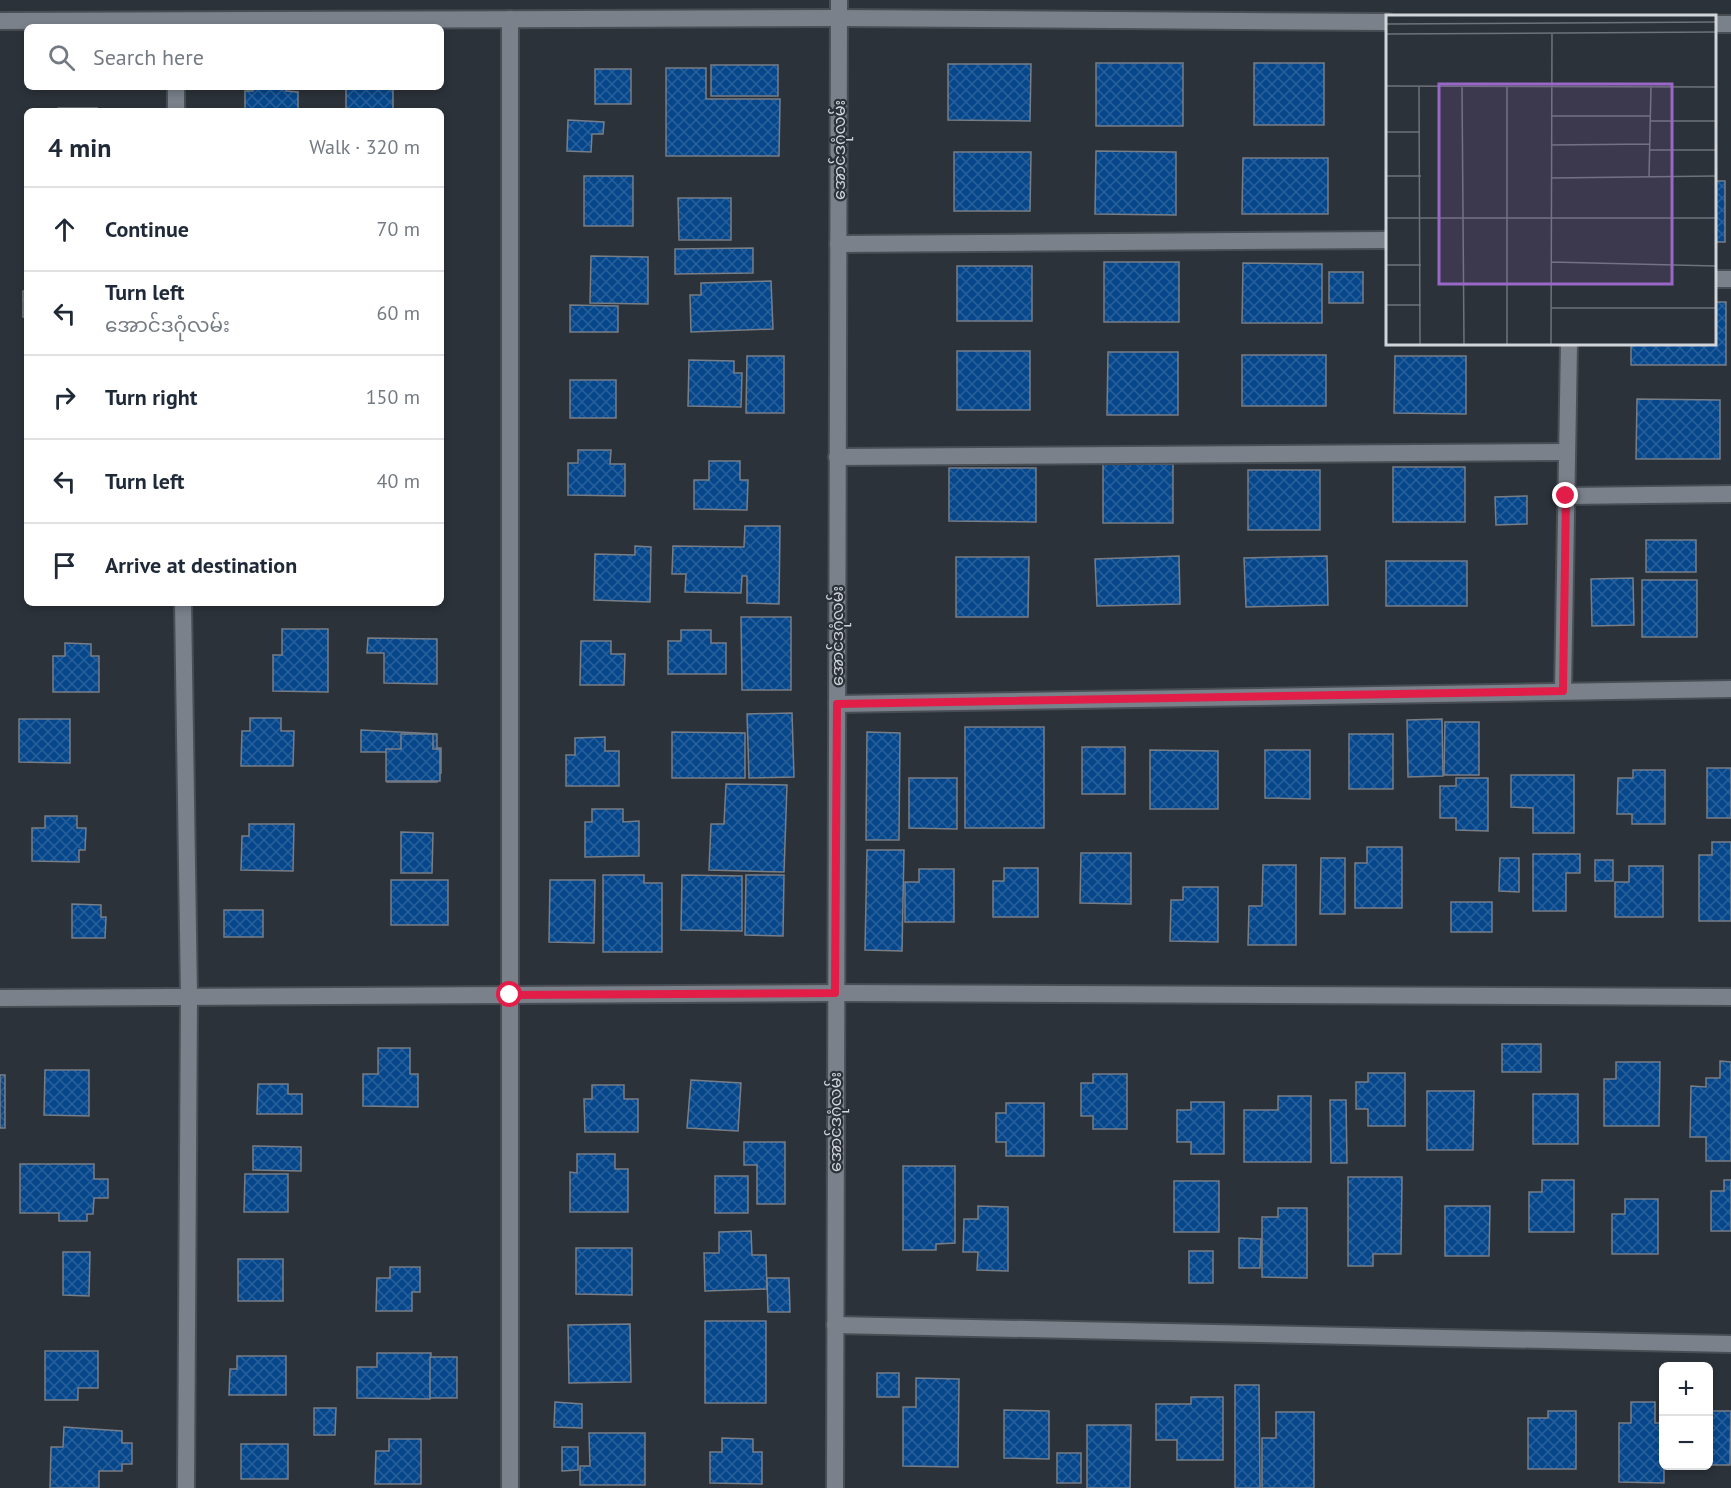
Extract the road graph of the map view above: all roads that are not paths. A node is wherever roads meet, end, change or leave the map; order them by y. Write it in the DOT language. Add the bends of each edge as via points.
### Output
graph roads {
  1 [pos="839,0"];
  2 [pos="839,18"];
  3 [pos="510,19"];
  4 [pos="0,21"];
  5 [pos="1386,22"];
  6 [pos="175,24"];
  7 [pos="176,90"];
  8 [pos="176,108"];
  9 [pos="1386,240"];
  10 [pos="838,244"];
  11 [pos="1569,345"];
  12 [pos="1567,452"];
  13 [pos="837,457"];
  14 [pos="1731,494"];
  15 [pos="1566,496"];
  16 [pos="183,606"];
  17 [pos="1731,689"];
  18 [pos="1563,691"];
  19 [pos="837,704"];
  20 [pos="835,993"];
  21 [pos="510,995"];
  22 [pos="189,997"];
  23 [pos="1731,997"];
  24 [pos="0,998"];
  25 [pos="835,1325"];
  26 [pos="1731,1344"];
  27 [pos="186,1488"];
  28 [pos="510,1488"];
  29 [pos="835,1488"];
  1 -- 2 [label="street, အောင်ဒဂုံလမ်း"];
  2 -- 3 [label="street"];
  2 -- 5 [label="street"];
  2 -- 10 [label="street, အောင်ဒဂုံလမ်း"];
  3 -- 6 [label="street"];
  3 -- 21 [label="street"];
  4 -- 6 [label="street"];
  7 -- 8 [label="street"];
  9 -- 10 [label="street"];
  10 -- 13 [label="street, အောင်ဒဂုံလမ်း"];
  11 -- 12 [label="street"];
  12 -- 13 [label="street"];
  12 -- 15 [label="street"];
  13 -- 19 [label="street, အောင်ဒဂုံလမ်း"];
  14 -- 15 [label="street"];
  15 -- 18 [label="street"];
  16 -- 22 [label="street"];
  17 -- 18 [label="street"];
  18 -- 19 [label="street"];
  19 -- 20 [label="street, အောင်ဒဂုံလမ်း"];
  20 -- 21 [label="street"];
  20 -- 23 [label="street"];
  20 -- 25 [label="street, အောင်ဒဂုံလမ်း"];
  21 -- 22 [label="street"];
  21 -- 28 [label="street"];
  22 -- 24 [label="street"];
  22 -- 27 [label="street"];
  25 -- 26 [label="street"];
  25 -- 29 [label="street, အောင်ဒဂုံလမ်း"];
}
